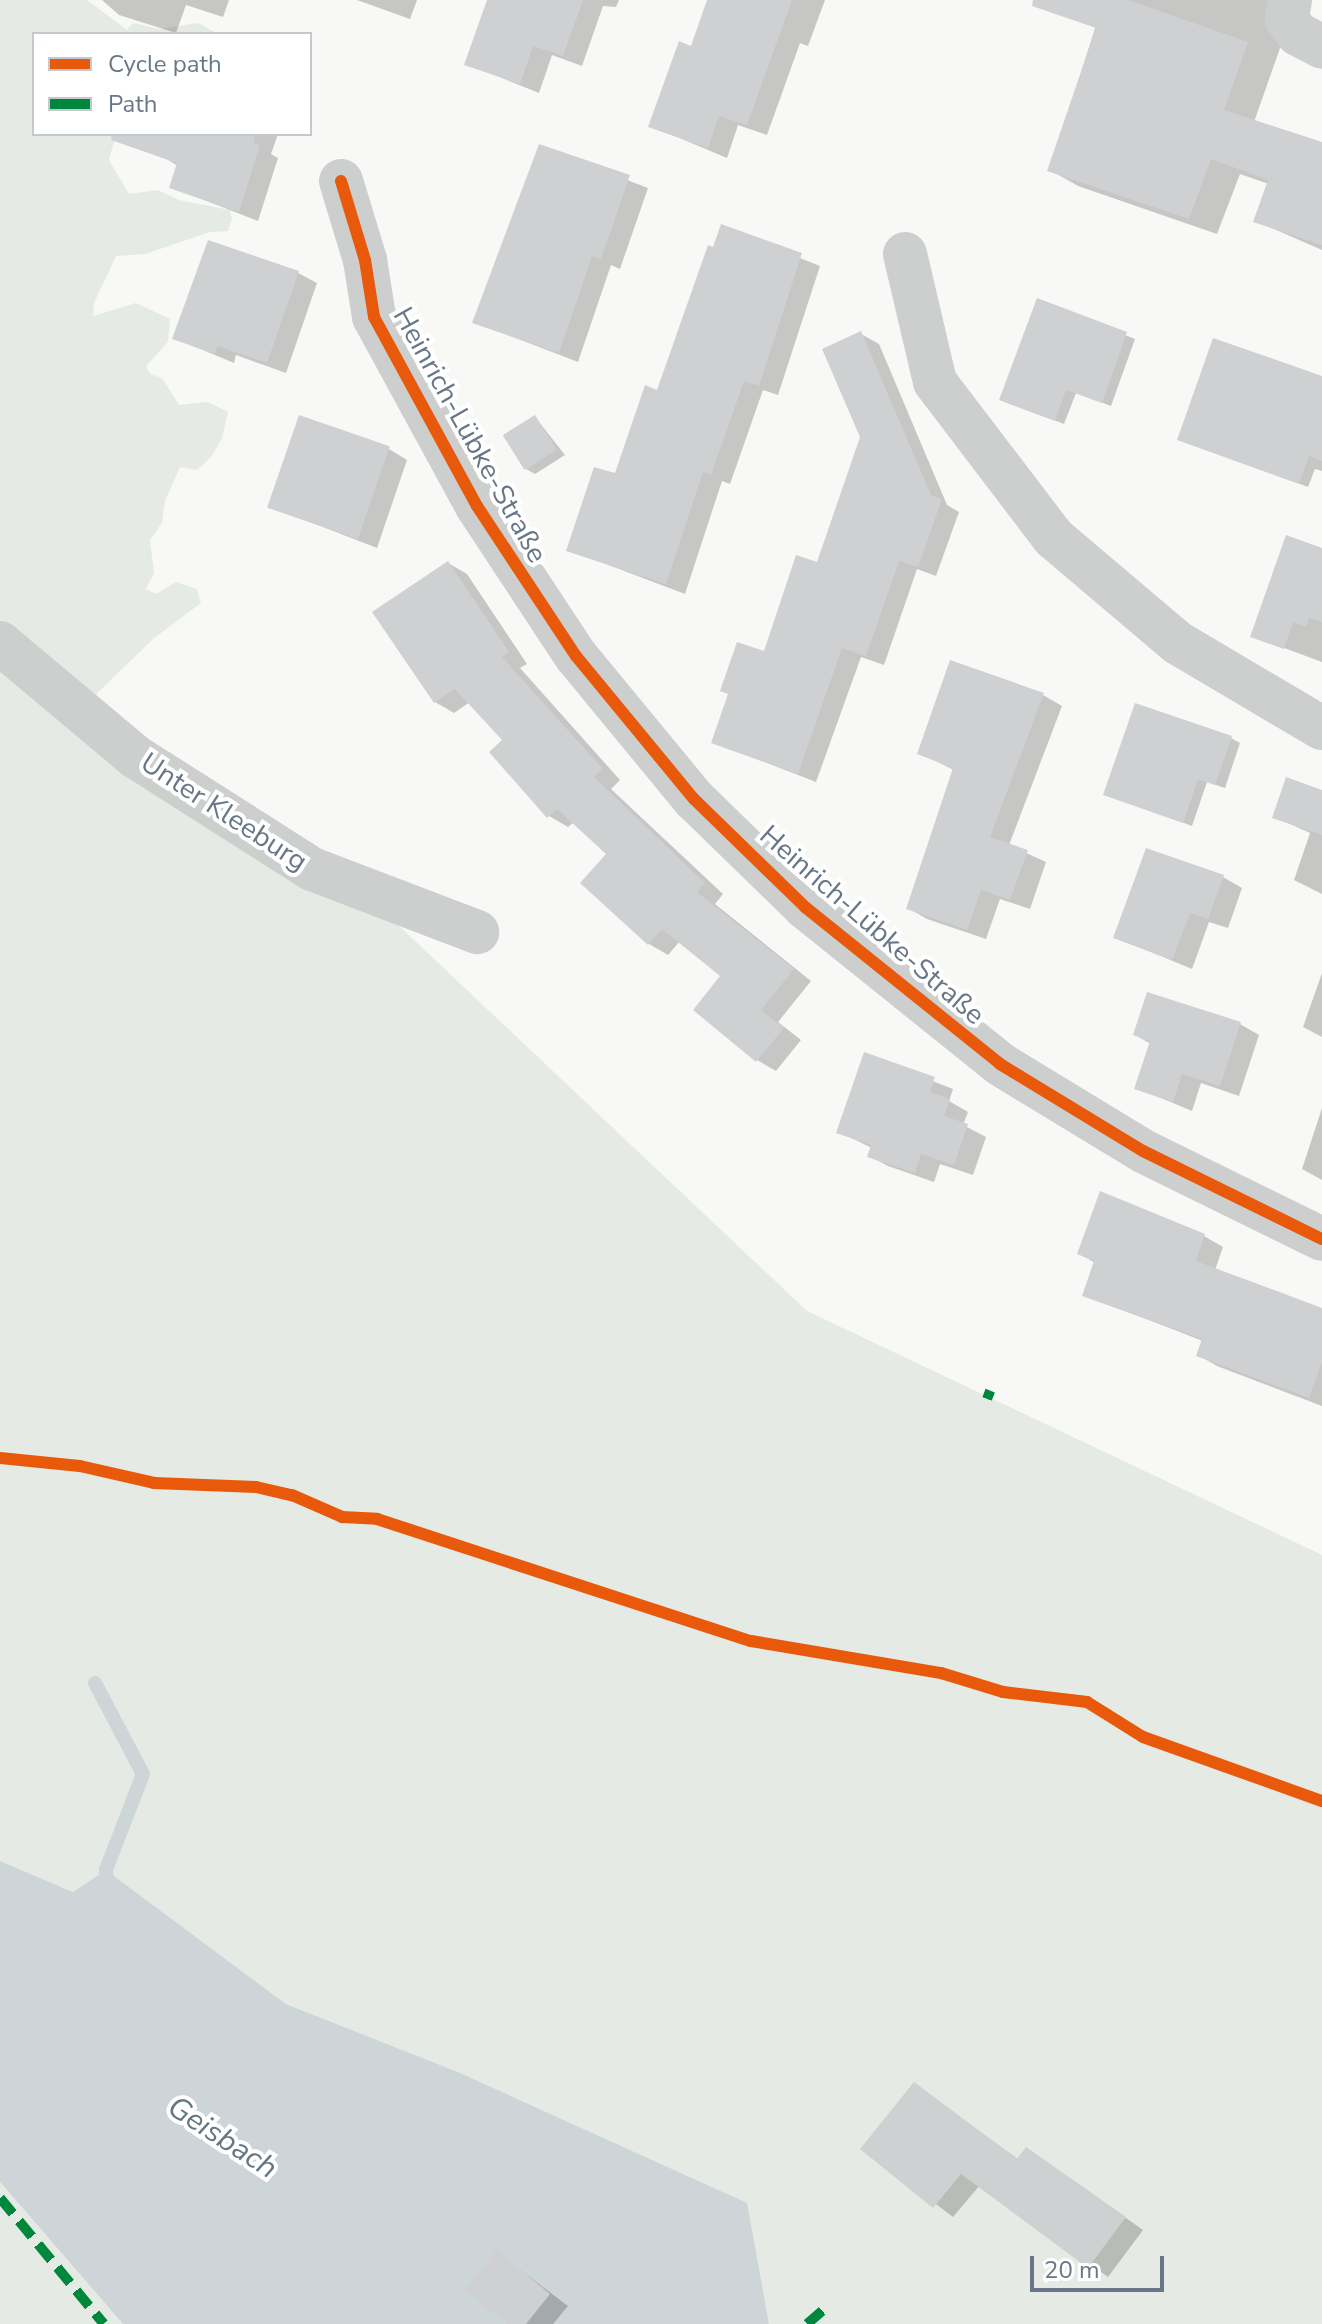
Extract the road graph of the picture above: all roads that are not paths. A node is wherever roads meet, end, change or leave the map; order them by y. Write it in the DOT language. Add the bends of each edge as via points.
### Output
graph roads {
  1 [pos="1290,0"];
  2 [pos="1322,47"];
  3 [pos="341,181"];
  4 [pos="905,254"];
  5 [pos="0,643"];
  6 [pos="1322,728"];
  7 [pos="477,932"];
  8 [pos="1322,1239"];
  1 -- 2 [label="street" via="1287,20 1298,34"];
  3 -- 8 [label="street, Heinrich-Lübke-Straße" via="365,260 374,317 477,506 576,656 694,799 805,907 1000,1064 1143,1151"];
  4 -- 6 [label="street" via="935,382 1054,538 1178,643"];
  5 -- 7 [label="street, Unter Kleeburg" via="136,757 312,869"];
}
